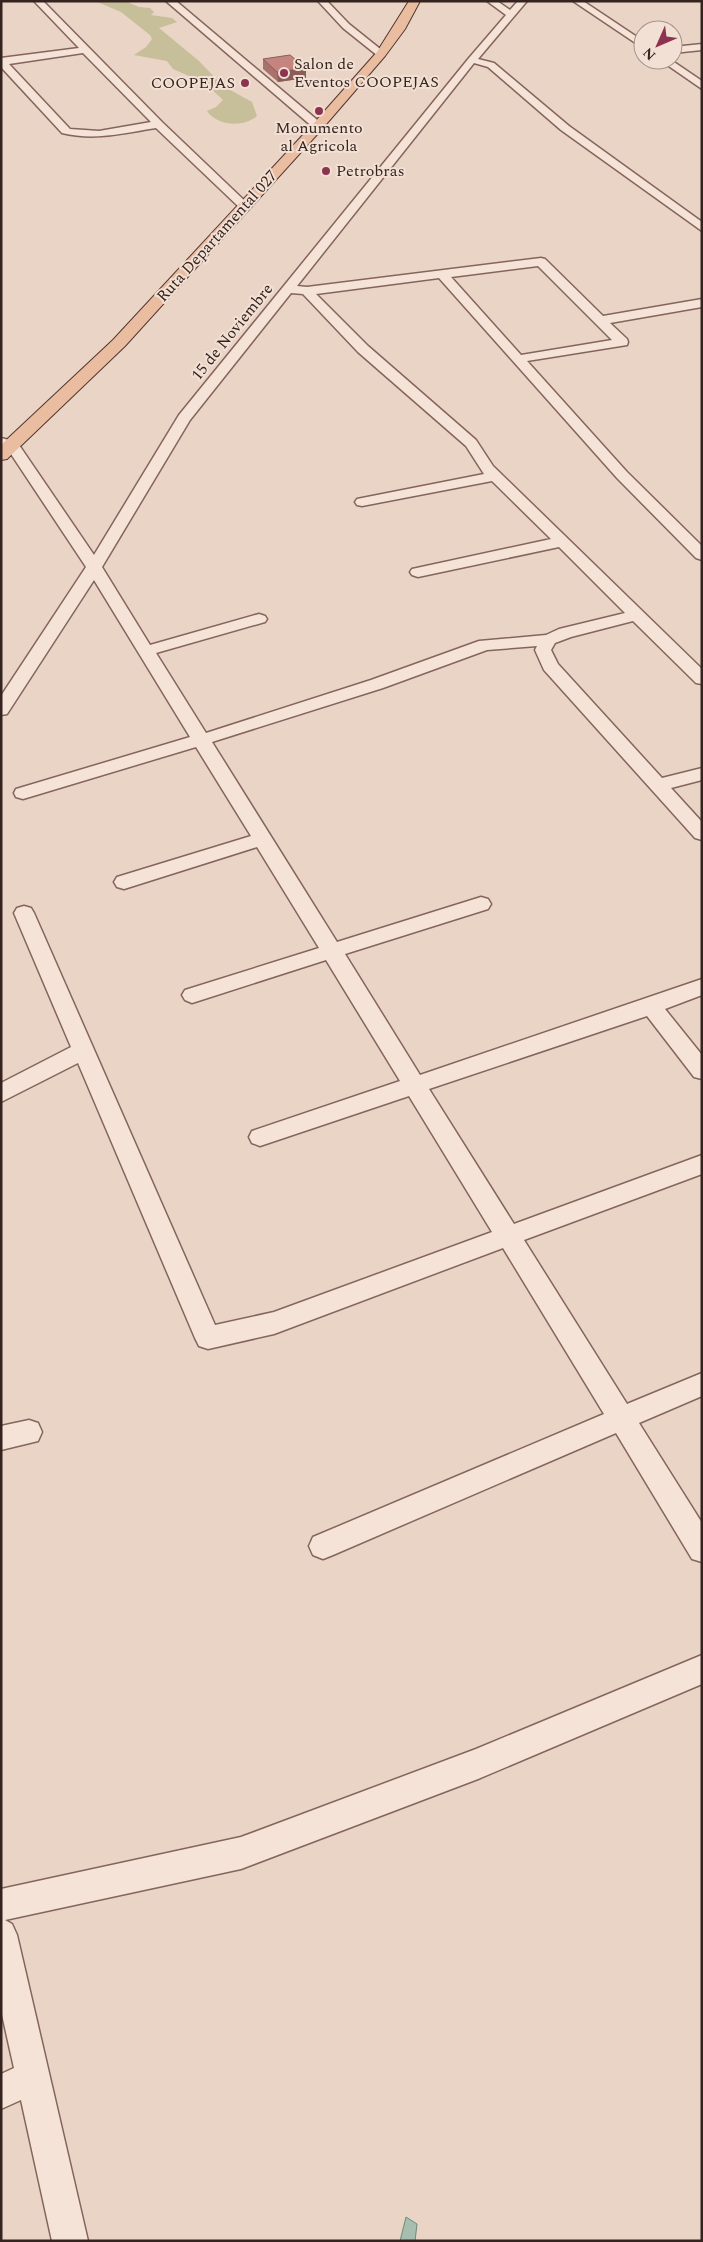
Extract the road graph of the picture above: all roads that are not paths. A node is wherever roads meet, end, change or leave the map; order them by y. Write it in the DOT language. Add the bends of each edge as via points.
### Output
graph roads {
  1 [pos="38,1"];
  2 [pos="170,1"];
  3 [pos="322,1"];
  4 [pos="491,1"];
  5 [pos="523,1"];
  6 [pos="577,1"];
  7 [pos="413,2"];
  8 [pos="511,15"];
  9 [pos="633,38"];
  10 [pos="702,47"];
  11 [pos="683,49"];
  12 [pos="85,50"];
  13 [pos="381,54"];
  14 [pos="472,60"];
  15 [pos="2,62"];
  16 [pos="679,70"];
  17 [pos="702,86"];
  18 [pos="158,124"];
  19 [pos="318,126"];
  20 [pos="244,206"];
  21 [pos="702,228"];
  22 [pos="442,274"];
  23 [pos="289,289"];
  24 [pos="306,291"];
  25 [pos="702,303"];
  26 [pos="599,321"];
  27 [pos="518,359"];
  28 [pos="5,447"];
  29 [pos="494,476"];
  30 [pos="362,502"];
  31 [pos="561,542"];
  32 [pos="702,555"];
  33 [pos="94,567"];
  34 [pos="418,572"];
  35 [pos="637,615"];
  36 [pos="260,619"];
  37 [pos="549,640"];
  38 [pos="146,651"];
  39 [pos="702,679"];
  40 [pos="1,710"];
  41 [pos="201,740"];
  42 [pos="702,774"];
  43 [pos="658,785"];
  44 [pos="23,793"];
  45 [pos="702,834"];
  46 [pos="262,839"];
  47 [pos="124,882"];
  48 [pos="481,904"];
  49 [pos="24,913"];
  50 [pos="331,951"];
  51 [pos="702,987"];
  52 [pos="192,994"];
  53 [pos="651,1006"];
  54 [pos="84,1050"];
  55 [pos="702,1071"];
  56 [pos="415,1086"];
  57 [pos="1,1094"];
  58 [pos="260,1137"];
  59 [pos="702,1164"];
  60 [pos="508,1236"];
  61 [pos="702,1384"];
  62 [pos="621,1419"];
  63 [pos="29,1432"];
  64 [pos="1,1438"];
  65 [pos="323,1546"];
  66 [pos="702,1549"];
  67 [pos="702,1670"];
  68 [pos="1,1904"];
  69 [pos="1,1935"];
  70 [pos="33,2077"];
  71 [pos="1,2092"];
  72 [pos="70,2241"];
  1 -- 12 [label="street"];
  2 -- 19 [label="street"];
  3 -- 13 [label="street" via="346,26"];
  4 -- 8 [label="street"];
  5 -- 8 [label="street, 15 de Noviembre"];
  6 -- 9 [label="street"];
  7 -- 13 [label="main road, Ruta Departamental 027"];
  8 -- 14 [label="street, 15 de Noviembre"];
  10 -- 11 [label="street"];
  12 -- 15 [label="street"];
  12 -- 18 [label="street"];
  13 -- 19 [label="main road, Ruta Departamental 027"];
  14 -- 21 [label="street" via="491,65 564,128"];
  14 -- 23 [label="street, 15 de Noviembre"];
  15 -- 18 [label="street" via="66,131 75,135"];
  16 -- 17 [label="street"];
  18 -- 20 [label="street"];
  19 -- 20 [label="main road, Ruta Departamental 027"];
  20 -- 28 [label="main road, Ruta Departamental 027" via="119,343"];
  22 -- 24 [label="street"];
  22 -- 26 [label="street" via="541,262"];
  22 -- 27 [label="street"];
  23 -- 24 [label="street"];
  23 -- 33 [label="street, 15 de Noviembre" via="184,418"];
  24 -- 29 [label="street" via="363,349 471,443"];
  25 -- 26 [label="street"];
  26 -- 27 [label="street" via="622,342"];
  27 -- 32 [label="street" via="622,475"];
  28 -- 33 [label="street"];
  29 -- 30 [label="street"];
  29 -- 31 [label="street"];
  31 -- 34 [label="street"];
  31 -- 35 [label="street"];
  33 -- 38 [label="street"];
  33 -- 40 [label="street, 15 de Noviembre"];
  35 -- 37 [label="street"];
  35 -- 39 [label="street"];
  36 -- 38 [label="street"];
  37 -- 41 [label="street" via="485,645 377,684"];
  37 -- 43 [label="street" via="543,650 550,666"];
  38 -- 41 [label="street"];
  41 -- 44 [label="street"];
  41 -- 46 [label="street"];
  42 -- 43 [label="street"];
  43 -- 45 [label="street"];
  46 -- 47 [label="street"];
  46 -- 50 [label="street"];
  48 -- 50 [label="street"];
  49 -- 54 [label="street"];
  50 -- 52 [label="street"];
  50 -- 56 [label="street"];
  51 -- 53 [label="street"];
  53 -- 55 [label="street"];
  53 -- 56 [label="street"];
  54 -- 57 [label="street"];
  54 -- 60 [label="street" via="208,1338 274,1323"];
  56 -- 58 [label="street"];
  56 -- 60 [label="street"];
  59 -- 60 [label="street"];
  60 -- 62 [label="street"];
  61 -- 62 [label="street"];
  62 -- 65 [label="street"];
  62 -- 66 [label="street"];
  63 -- 64 [label="street"];
  67 -- 68 [label="street" via="478,1764 241,1853"];
  69 -- 70 [label="street"];
  70 -- 71 [label="street"];
  70 -- 72 [label="street"];
}
